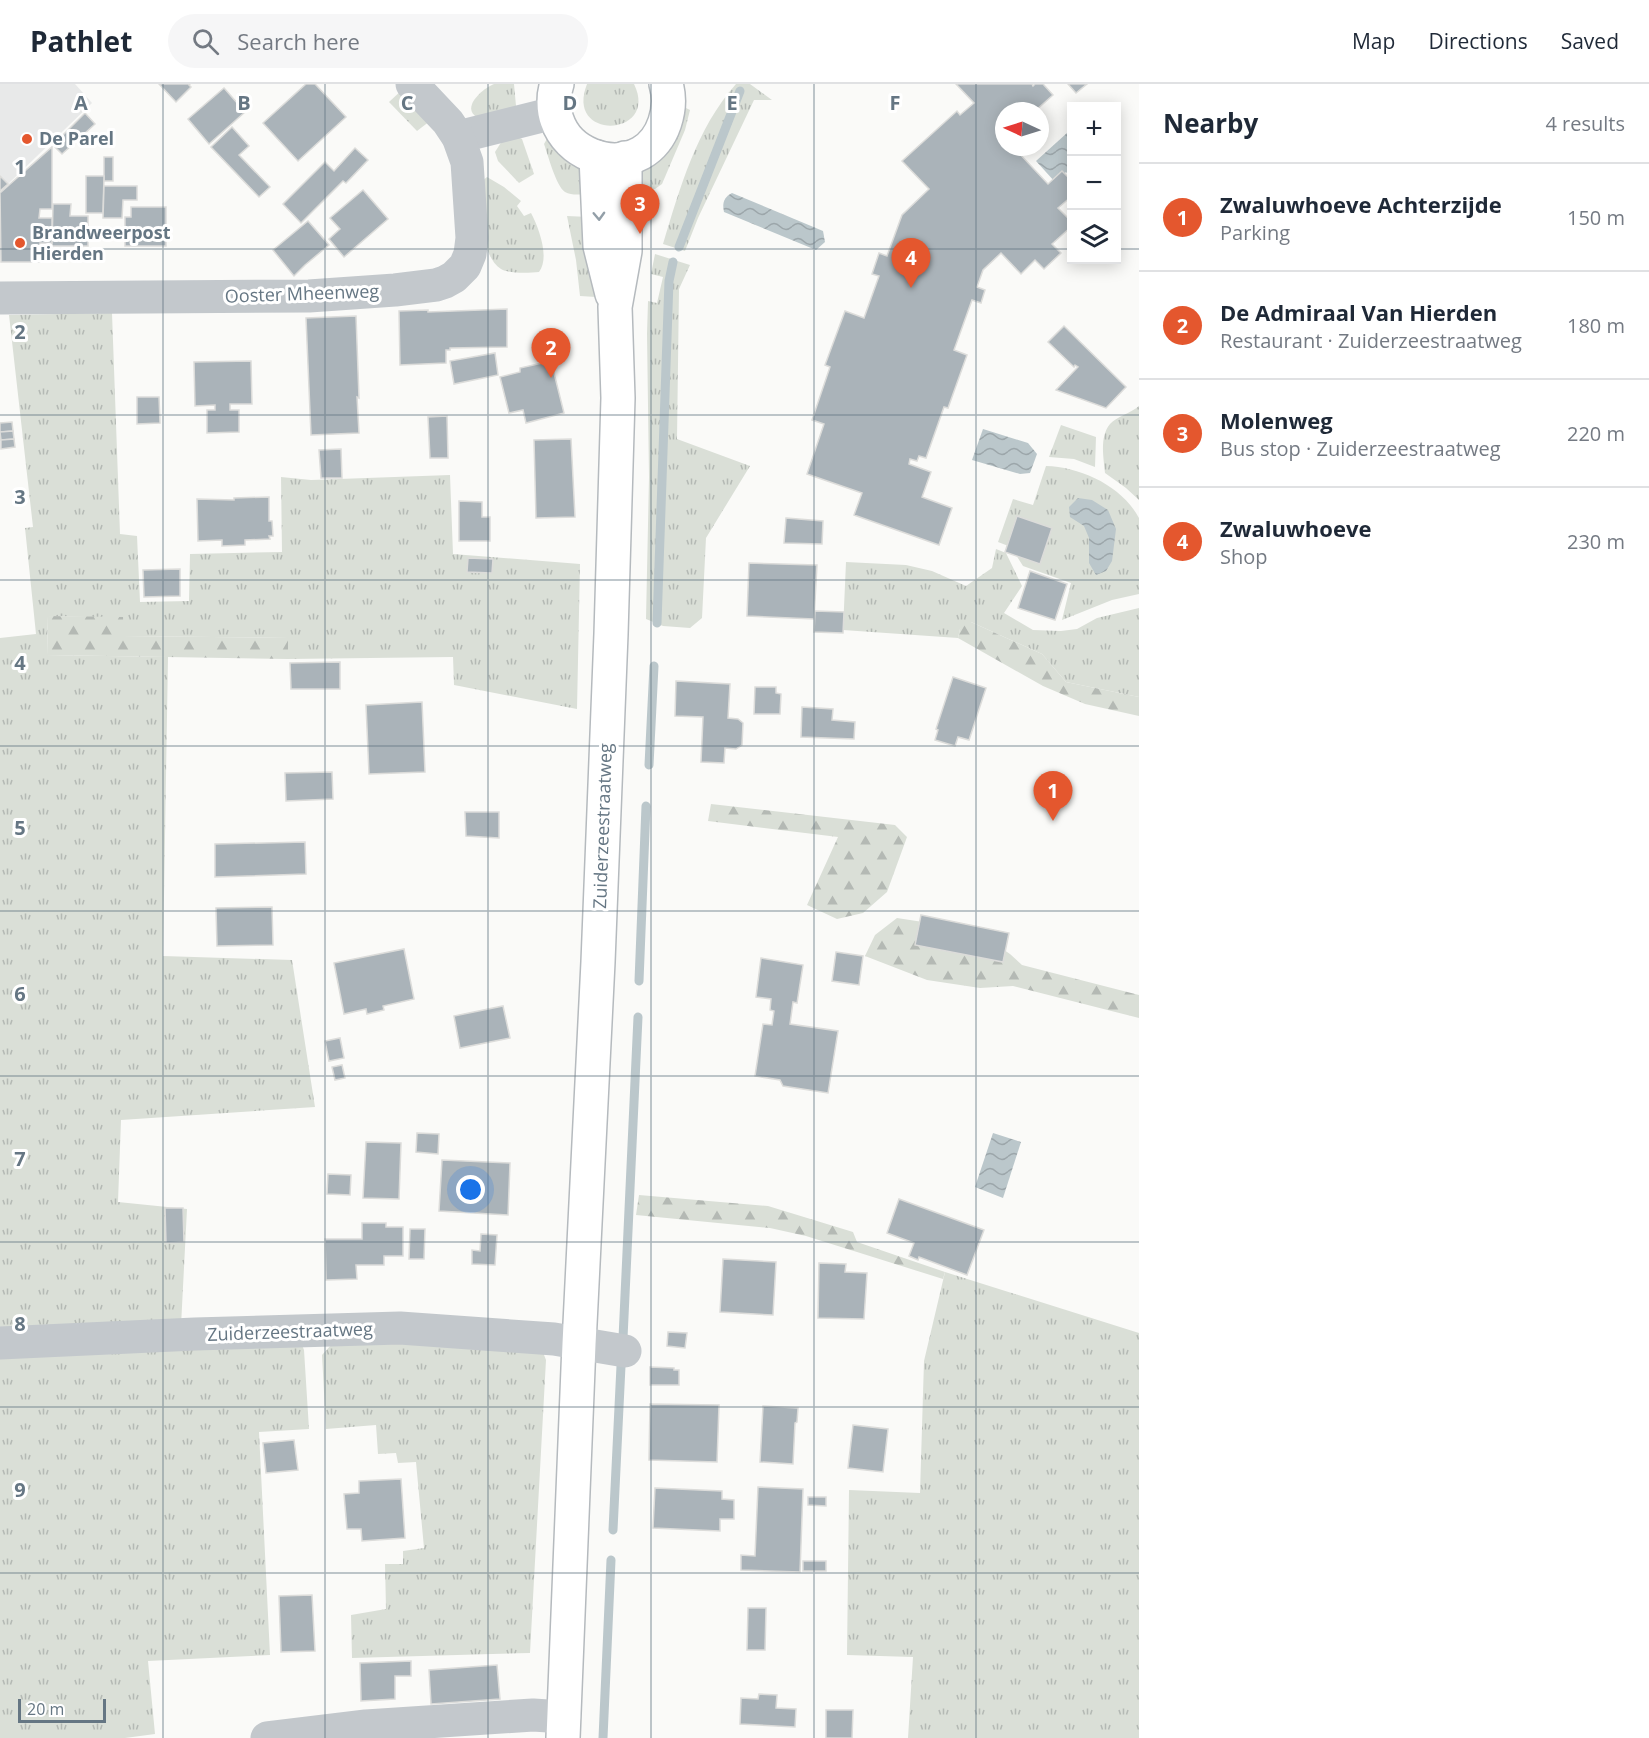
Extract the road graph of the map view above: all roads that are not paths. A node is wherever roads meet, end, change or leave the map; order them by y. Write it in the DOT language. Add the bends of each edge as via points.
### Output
graph roads {
  1 [pos="411,84"];
  2 [pos="666,84"];
  3 [pos="556,98"];
  4 [pos="459,137"];
  5 [pos="611,158"];
  6 [pos="0,298"];
  7 [pos="0,1343"];
  8 [pos="579,1344"];
  9 [pos="625,1351"];
  10 [pos="563,1727"];
  11 [pos="267,1738"];
  1 -- 4 [label="street"];
  2 -- 5 [label="main road" via="668,113 661,131 642,152"];
  3 -- 4 [label="street"];
  3 -- 5 [label="main road" via="559,125 567,140 581,150"];
  4 -- 6 [label="street, Ooster Mheenweg" via="467,162 470,254 454,277 436,285 309,296"];
  5 -- 8 [label="main road, Zuiderzeestraatweg" via="600,246 615,307 618,398 598,962"];
  7 -- 8 [label="street, Zuiderzeestraatweg" via="400,1328"];
  8 -- 9 [label="street"];
  8 -- 10 [label="main road, Zuiderzeestraatweg"];
  10 -- 11 [label="street" via="533,1715 366,1726"];
}
